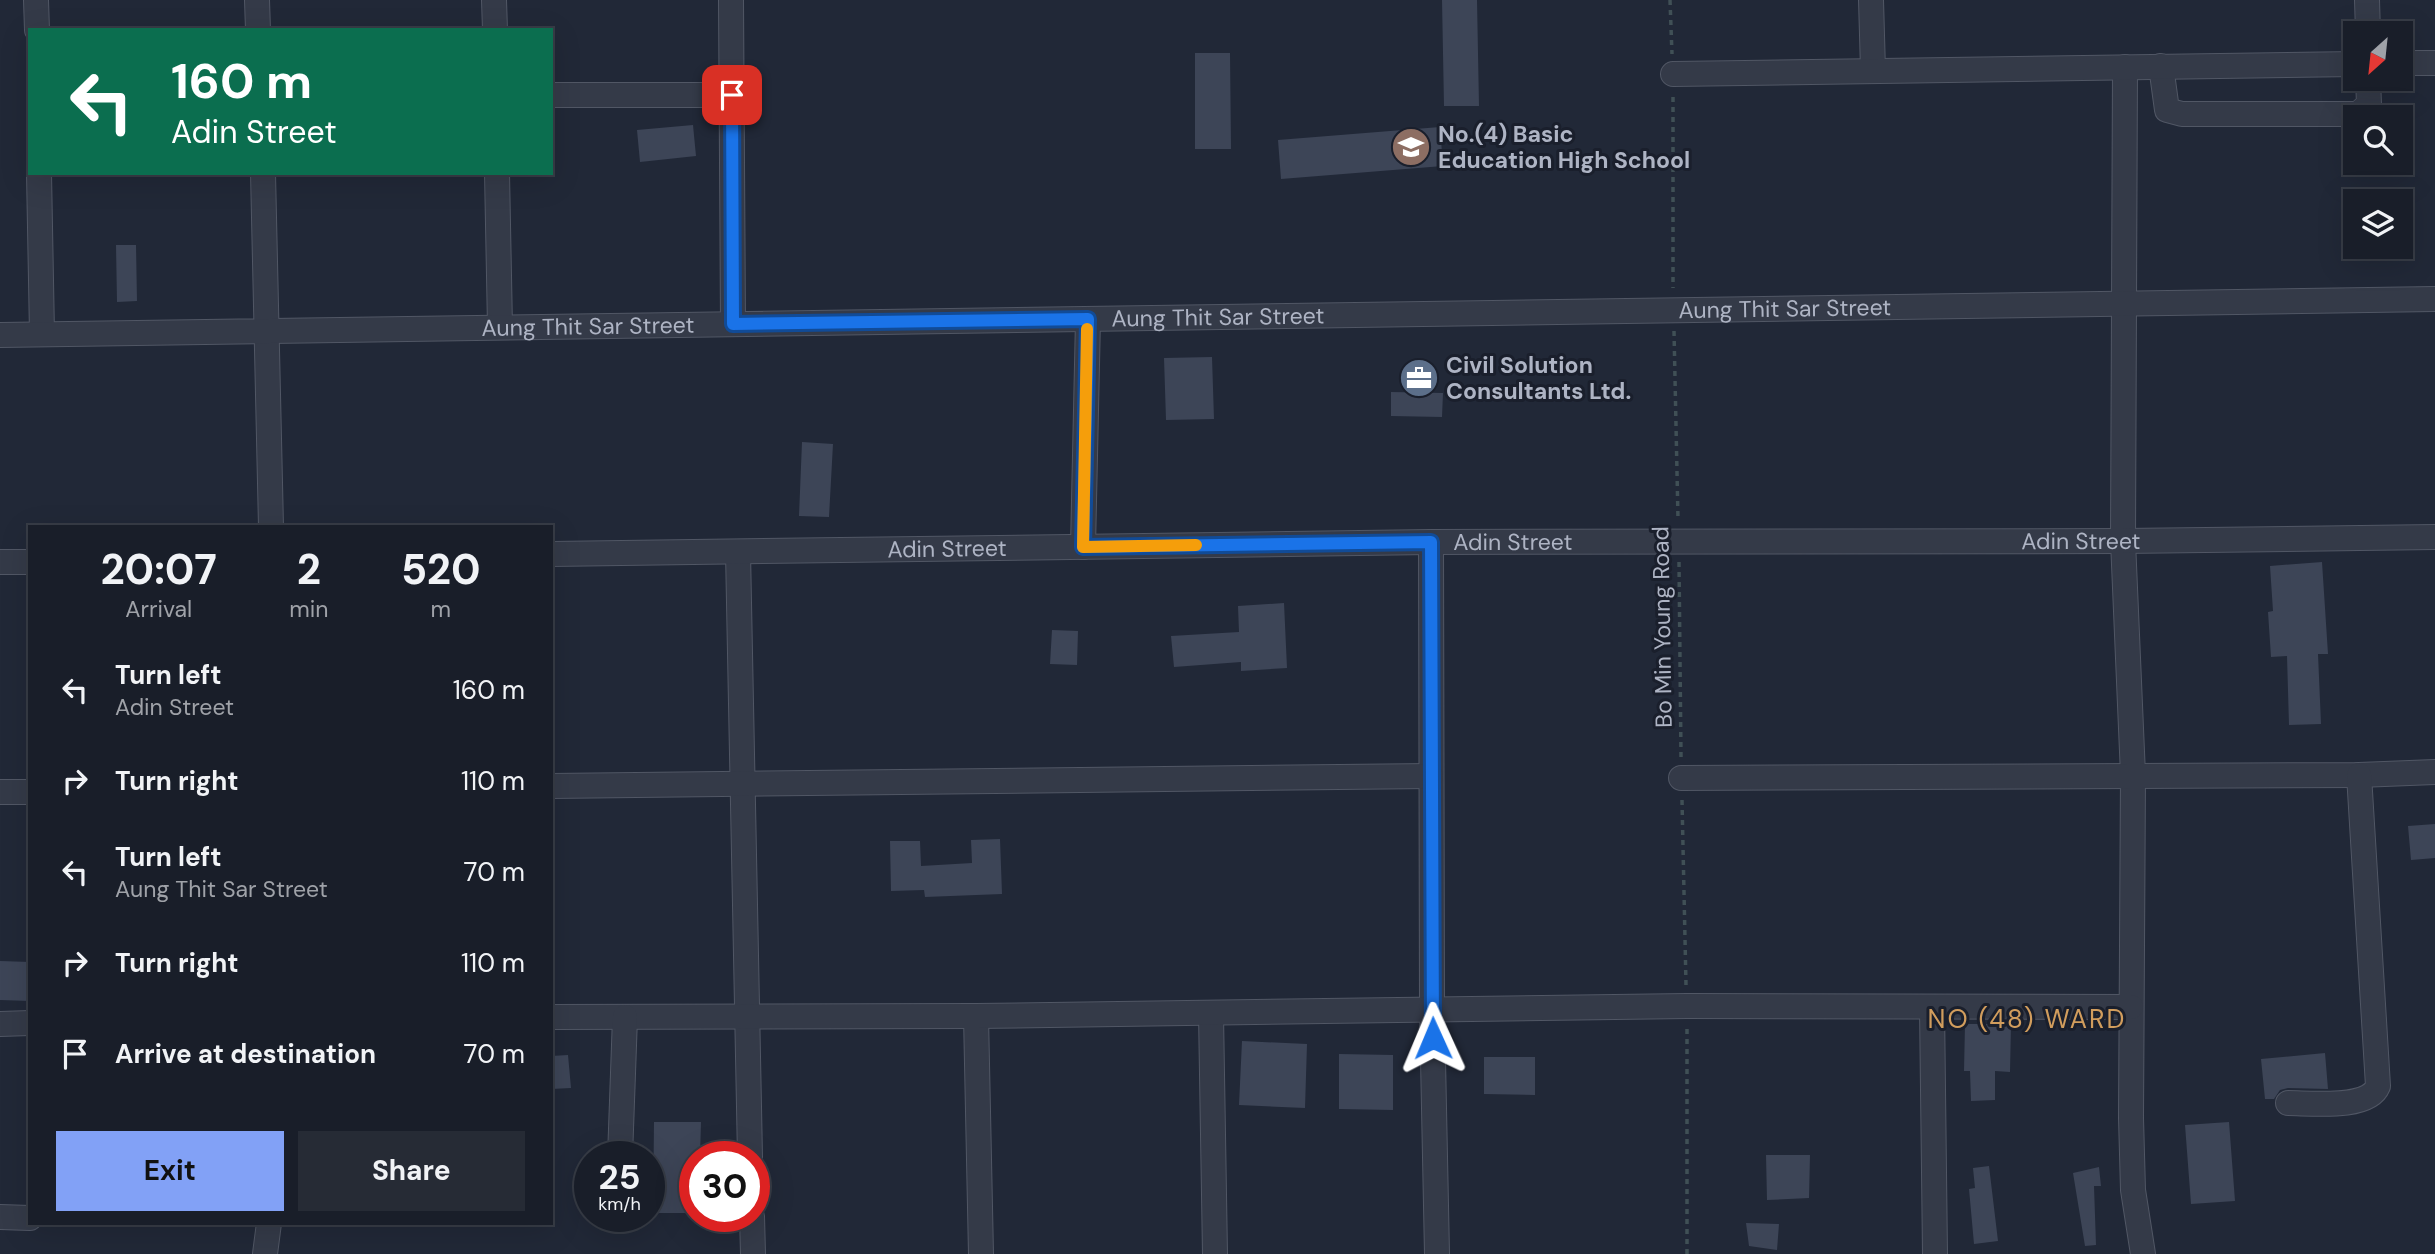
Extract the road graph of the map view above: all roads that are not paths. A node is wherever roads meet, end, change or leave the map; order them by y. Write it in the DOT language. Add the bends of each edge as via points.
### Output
graph roads {
  1 [pos="36,0"];
  2 [pos="257,0"];
  3 [pos="495,0"];
  4 [pos="731,0"];
  5 [pos="1871,0"];
  6 [pos="2367,0"];
  7 [pos="2368,21"];
  8 [pos="37,28"];
  9 [pos="258,28"];
  10 [pos="495,28"];
  11 [pos="2413,63"];
  12 [pos="2435,63"];
  13 [pos="2343,64"];
  14 [pos="2161,66"];
  15 [pos="2125,67"];
  16 [pos="1873,70"];
  17 [pos="1673,74"];
  18 [pos="2368,91"];
  19 [pos="553,95"];
  20 [pos="732,95"];
  21 [pos="39,175"];
  22 [pos="263,175"];
  23 [pos="497,175"];
  24 [pos="2435,299"];
  25 [pos="2124,303"];
  26 [pos="1088,319"];
  27 [pos="733,324"];
  28 [pos="500,327"];
  29 [pos="269,331"];
  30 [pos="41,334"];
  31 [pos="0,335"];
  32 [pos="271,525"];
  33 [pos="2435,537"];
  34 [pos="2123,541"];
  35 [pos="1431,542"];
  36 [pos="1083,547"];
  37 [pos="738,552"];
  38 [pos="553,554"];
  39 [pos="0,562"];
  40 [pos="28,562"];
  41 [pos="2435,772"];
  42 [pos="2133,775"];
  43 [pos="2360,775"];
  44 [pos="1432,776"];
  45 [pos="1681,778"];
  46 [pos="745,783"];
  47 [pos="553,786"];
  48 [pos="0,792"];
  49 [pos="28,792"];
  50 [pos="1932,1007"];
  51 [pos="2131,1007"];
  52 [pos="1432,1011"];
  53 [pos="1211,1014"];
  54 [pos="746,1016"];
  55 [pos="976,1016"];
  56 [pos="553,1017"];
  57 [pos="625,1017"];
  58 [pos="28,1023"];
  59 [pos="0,1024"];
  60 [pos="2288,1104"];
  61 [pos="621,1141"];
  62 [pos="750,1141"];
  63 [pos="0,1217"];
  64 [pos="28,1218"];
  65 [pos="269,1225"];
  66 [pos="752,1232"];
  67 [pos="985,1253"];
  68 [pos="265,1254"];
  69 [pos="753,1254"];
  70 [pos="1215,1254"];
  71 [pos="1437,1254"];
  72 [pos="1935,1254"];
  73 [pos="2143,1254"];
  1 -- 8 [label="street"];
  2 -- 9 [label="street"];
  3 -- 10 [label="street"];
  4 -- 20 [label="street"];
  5 -- 16 [label="street"];
  6 -- 7 [label="street"];
  11 -- 12 [label="street"];
  13 -- 14 [label="street"];
  14 -- 15 [label="street"];
  14 -- 18 [label="street" via="2164,104 2167,110 2182,114 2358,114 2369,104"];
  15 -- 16 [label="street"];
  15 -- 25 [label="street"];
  16 -- 17 [label="street"];
  19 -- 20 [label="street"];
  20 -- 27 [label="street"];
  21 -- 30 [label="street"];
  22 -- 29 [label="street"];
  23 -- 28 [label="street"];
  24 -- 25 [label="street, Aung Thit Sar Street"];
  25 -- 26 [label="street, Aung Thit Sar Street"];
  25 -- 34 [label="street"];
  26 -- 27 [label="street, Aung Thit Sar Street"];
  26 -- 36 [label="street"];
  27 -- 28 [label="street, Aung Thit Sar Street"];
  28 -- 29 [label="street, Aung Thit Sar Street"];
  29 -- 30 [label="street, Aung Thit Sar Street"];
  29 -- 32 [label="street"];
  30 -- 31 [label="street, Aung Thit Sar Street"];
  33 -- 34 [label="street, Adin Street"];
  34 -- 35 [label="street, Adin Street"];
  34 -- 42 [label="street"];
  35 -- 36 [label="street, Adin Street"];
  35 -- 44 [label="street"];
  36 -- 37 [label="street, Adin Street"];
  37 -- 38 [label="street, Adin Street"];
  37 -- 46 [label="street"];
  39 -- 40 [label="street"];
  41 -- 43 [label="street"];
  42 -- 43 [label="street"];
  42 -- 45 [label="street"];
  42 -- 51 [label="street"];
  43 -- 60 [label="street" via="2378,1086 2364,1101"];
  44 -- 46 [label="street"];
  44 -- 52 [label="street"];
  46 -- 47 [label="street"];
  46 -- 54 [label="street"];
  48 -- 49 [label="street"];
  50 -- 51 [label="street"];
  50 -- 52 [label="street"];
  50 -- 72 [label="street"];
  51 -- 73 [label="street" via="2133,1190"];
  52 -- 53 [label="street"];
  52 -- 71 [label="street"];
  53 -- 55 [label="street"];
  53 -- 70 [label="street"];
  54 -- 55 [label="street"];
  54 -- 57 [label="street"];
  54 -- 62 [label="street"];
  55 -- 67 [label="street"];
  56 -- 57 [label="street"];
  57 -- 61 [label="street"];
  58 -- 59 [label="street"];
  63 -- 64 [label="street"];
  65 -- 68 [label="street"];
  66 -- 69 [label="street"];
}
